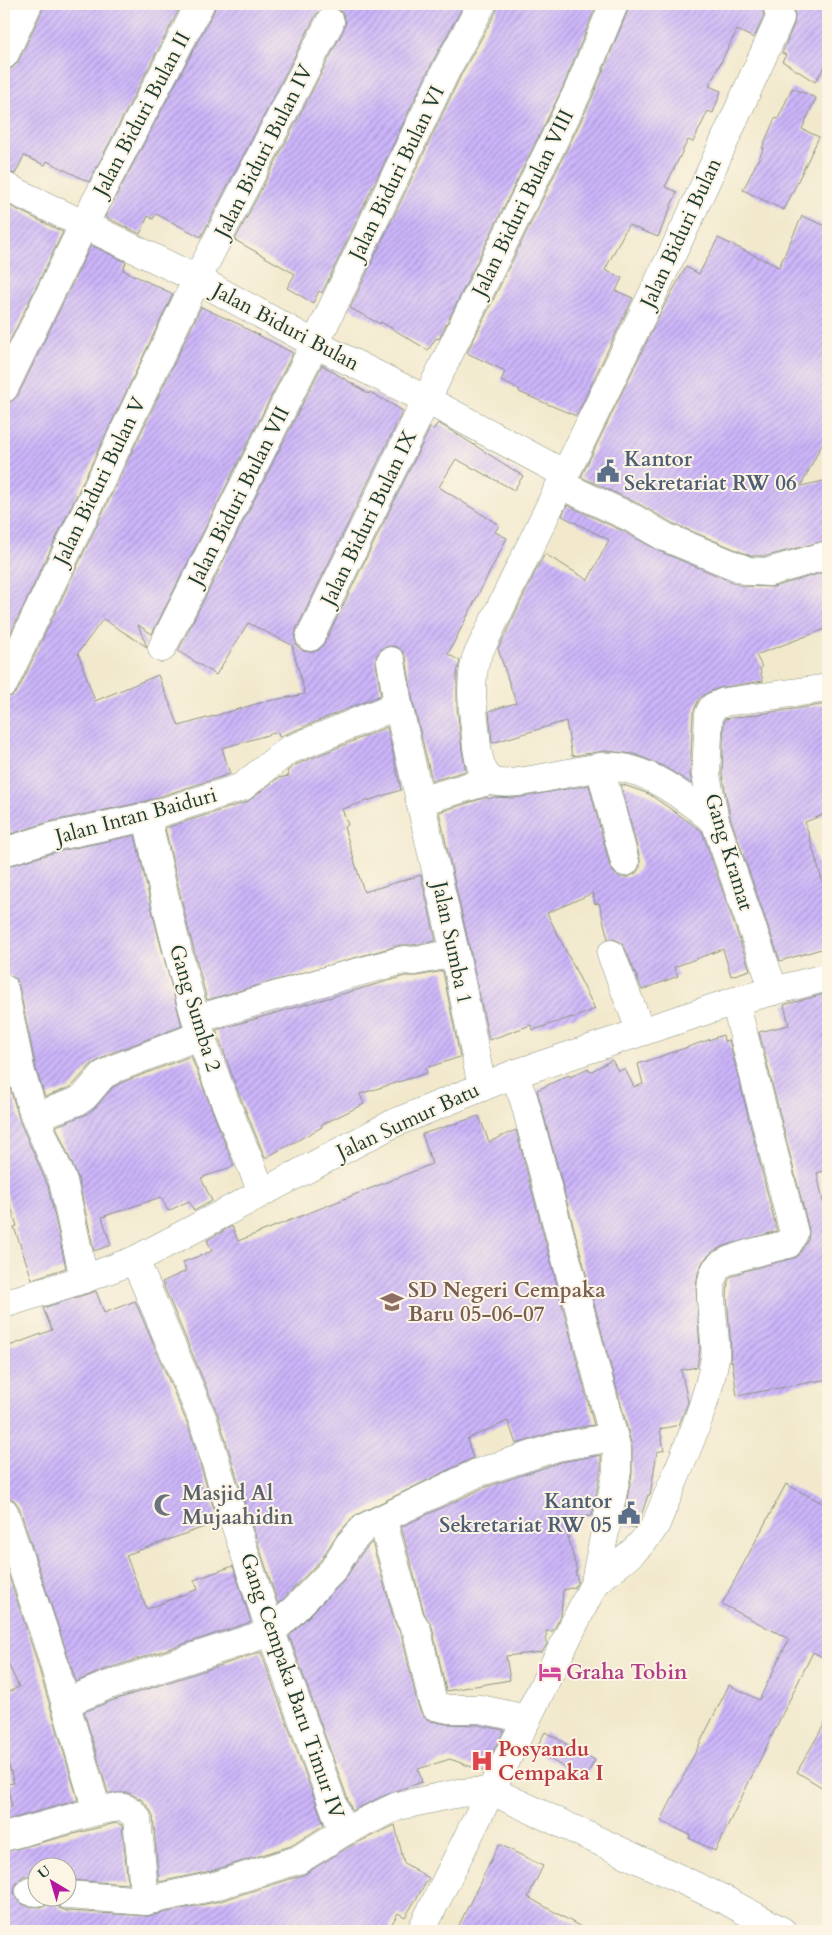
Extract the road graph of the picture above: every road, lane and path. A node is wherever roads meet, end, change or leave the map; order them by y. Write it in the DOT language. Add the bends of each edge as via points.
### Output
graph roads {
  1 [pos="28,4"];
  2 [pos="200,4"];
  3 [pos="482,4"];
  4 [pos="614,4"];
  5 [pos="778,11"];
  6 [pos="330,22"];
  7 [pos="4,55"];
  8 [pos="4,186"];
  9 [pos="84,224"];
  10 [pos="197,279"];
  11 [pos="315,344"];
  12 [pos="4,388"];
  13 [pos="427,400"];
  14 [pos="563,480"];
  15 [pos="828,555"];
  16 [pos="310,637"];
  17 [pos="162,648"];
  18 [pos="391,661"];
  19 [pos="4,683"];
  20 [pos="828,688"];
  21 [pos="398,705"];
  22 [pos="600,766"];
  23 [pos="491,780"];
  24 [pos="420,800"];
  25 [pos="147,818"];
  26 [pos="715,821"];
  27 [pos="4,852"];
  28 [pos="625,862"];
  29 [pos="455,953"];
  30 [pos="611,954"];
  31 [pos="828,977"];
  32 [pos="4,989"];
  33 [pos="774,991"];
  34 [pos="735,1001"];
  35 [pos="199,1027"];
  36 [pos="641,1032"];
  37 [pos="514,1074"];
  38 [pos="482,1087"];
  39 [pos="35,1117"];
  40 [pos="262,1192"];
  41 [pos="135,1260"];
  42 [pos="84,1279"];
  43 [pos="4,1304"];
  44 [pos="613,1437"];
  45 [pos="4,1512"];
  46 [pos="382,1519"];
  47 [pos="595,1582"];
  48 [pos="270,1632"];
  49 [pos="65,1703"];
  50 [pos="527,1719"];
  51 [pos="492,1791"];
  52 [pos="97,1811"];
  53 [pos="343,1832"];
  54 [pos="4,1837"];
  55 [pos="78,1895"];
  56 [pos="144,1901"];
  57 [pos="421,1931"];
  58 [pos="782,1931"];
  1 -- 7 [label="street"];
  2 -- 9 [label="street, Jalan Biduri Bulan II"];
  3 -- 11 [label="street, Jalan Biduri Bulan VI" via="446,68"];
  4 -- 13 [label="street, Jalan Biduri Bulan VIII" via="577,93"];
  5 -- 14 [label="street, Jalan Biduri Bulan" via="689,219"];
  6 -- 10 [label="street, Jalan Biduri Bulan IV"];
  8 -- 9 [label="street, Jalan Biduri Bulan"];
  9 -- 10 [label="street, Jalan Biduri Bulan"];
  9 -- 12 [label="street, Jalan Biduri Bulan II"];
  10 -- 11 [label="street, Jalan Biduri Bulan"];
  10 -- 19 [label="street, Jalan Biduri Bulan V"];
  11 -- 13 [label="street, Jalan Biduri Bulan"];
  11 -- 17 [label="street, Jalan Biduri Bulan VII"];
  13 -- 14 [label="street, Jalan Biduri Bulan"];
  13 -- 16 [label="street, Jalan Biduri Bulan IX"];
  14 -- 15 [label="street" via="665,537 748,571 769,572"];
  14 -- 23 [label="street, Jalan Biduri Bulan" via="476,658 471,688 478,752 484,772"];
  18 -- 21 [label="street, Jalan Sumba 1"];
  20 -- 26 [label="street, Gang Kramat" via="725,702 713,707 709,714 706,775"];
  21 -- 24 [label="street, Jalan Sumba 1"];
  21 -- 25 [label="street, Jalan Intan Baiduri" via="287,751 242,787"];
  22 -- 23 [label="street" via="521,782 498,783"];
  22 -- 26 [label="street" via="617,766 642,773 679,793"];
  22 -- 28 [label="street"];
  23 -- 24 [label="street"];
  24 -- 29 [label="street, Jalan Sumba 1"];
  25 -- 27 [label="street, Jalan Intan Baiduri" via="52,838"];
  25 -- 35 [label="street, Gang Sumba 2" via="173,934"];
  26 -- 33 [label="street, Gang Kramat"];
  29 -- 35 [label="street" via="404,960 336,978"];
  29 -- 38 [label="street, Jalan Sumba 1"];
  30 -- 36 [label="street"];
  31 -- 33 [label="street, Jalan Sumur Batu"];
  32 -- 39 [label="street" via="21,1072"];
  33 -- 34 [label="street, Jalan Sumur Batu"];
  34 -- 36 [label="street, Jalan Sumur Batu"];
  34 -- 47 [label="street" via="794,1233 788,1244 727,1260 715,1270 712,1296 715,1357 701,1412 656,1524 641,1544"];
  35 -- 39 [label="street" via="103,1075 78,1101"];
  35 -- 40 [label="street, Gang Sumba 2" via="217,1083"];
  36 -- 37 [label="street, Jalan Sumur Batu"];
  37 -- 38 [label="street, Jalan Sumur Batu"];
  37 -- 44 [label="street" via="546,1180"];
  38 -- 40 [label="street, Jalan Sumur Batu" via="392,1124"];
  39 -- 42 [label="street" via="63,1181"];
  40 -- 41 [label="street, Jalan Sumur Batu"];
  41 -- 42 [label="street, Jalan Sumur Batu"];
  41 -- 48 [label="street, Gang Cempaka Baru Timur IV" via="204,1420"];
  42 -- 43 [label="street, Jalan Sumur Batu"];
  44 -- 46 [label="street" via="557,1447 477,1473"];
  44 -- 47 [label="street" via="617,1471"];
  45 -- 49 [label="street"];
  46 -- 48 [label="street" via="357,1535 333,1570"];
  46 -- 50 [label="street" via="410,1619 417,1630 435,1706 480,1709"];
  47 -- 50 [label="street"];
  48 -- 49 [label="street" via="106,1686"];
  48 -- 53 [label="street, Gang Cempaka Baru Timur IV"];
  49 -- 52 [label="street"];
  50 -- 51 [label="street"];
  51 -- 53 [label="street" via="459,1793 398,1806"];
  51 -- 57 [label="street"];
  51 -- 58 [label="street" via="725,1900"];
  52 -- 54 [label="street"];
  52 -- 56 [label="street" via="123,1808 137,1818"];
  53 -- 56 [label="street" via="298,1860 215,1886"];
  55 -- 56 [label="street"];
}
